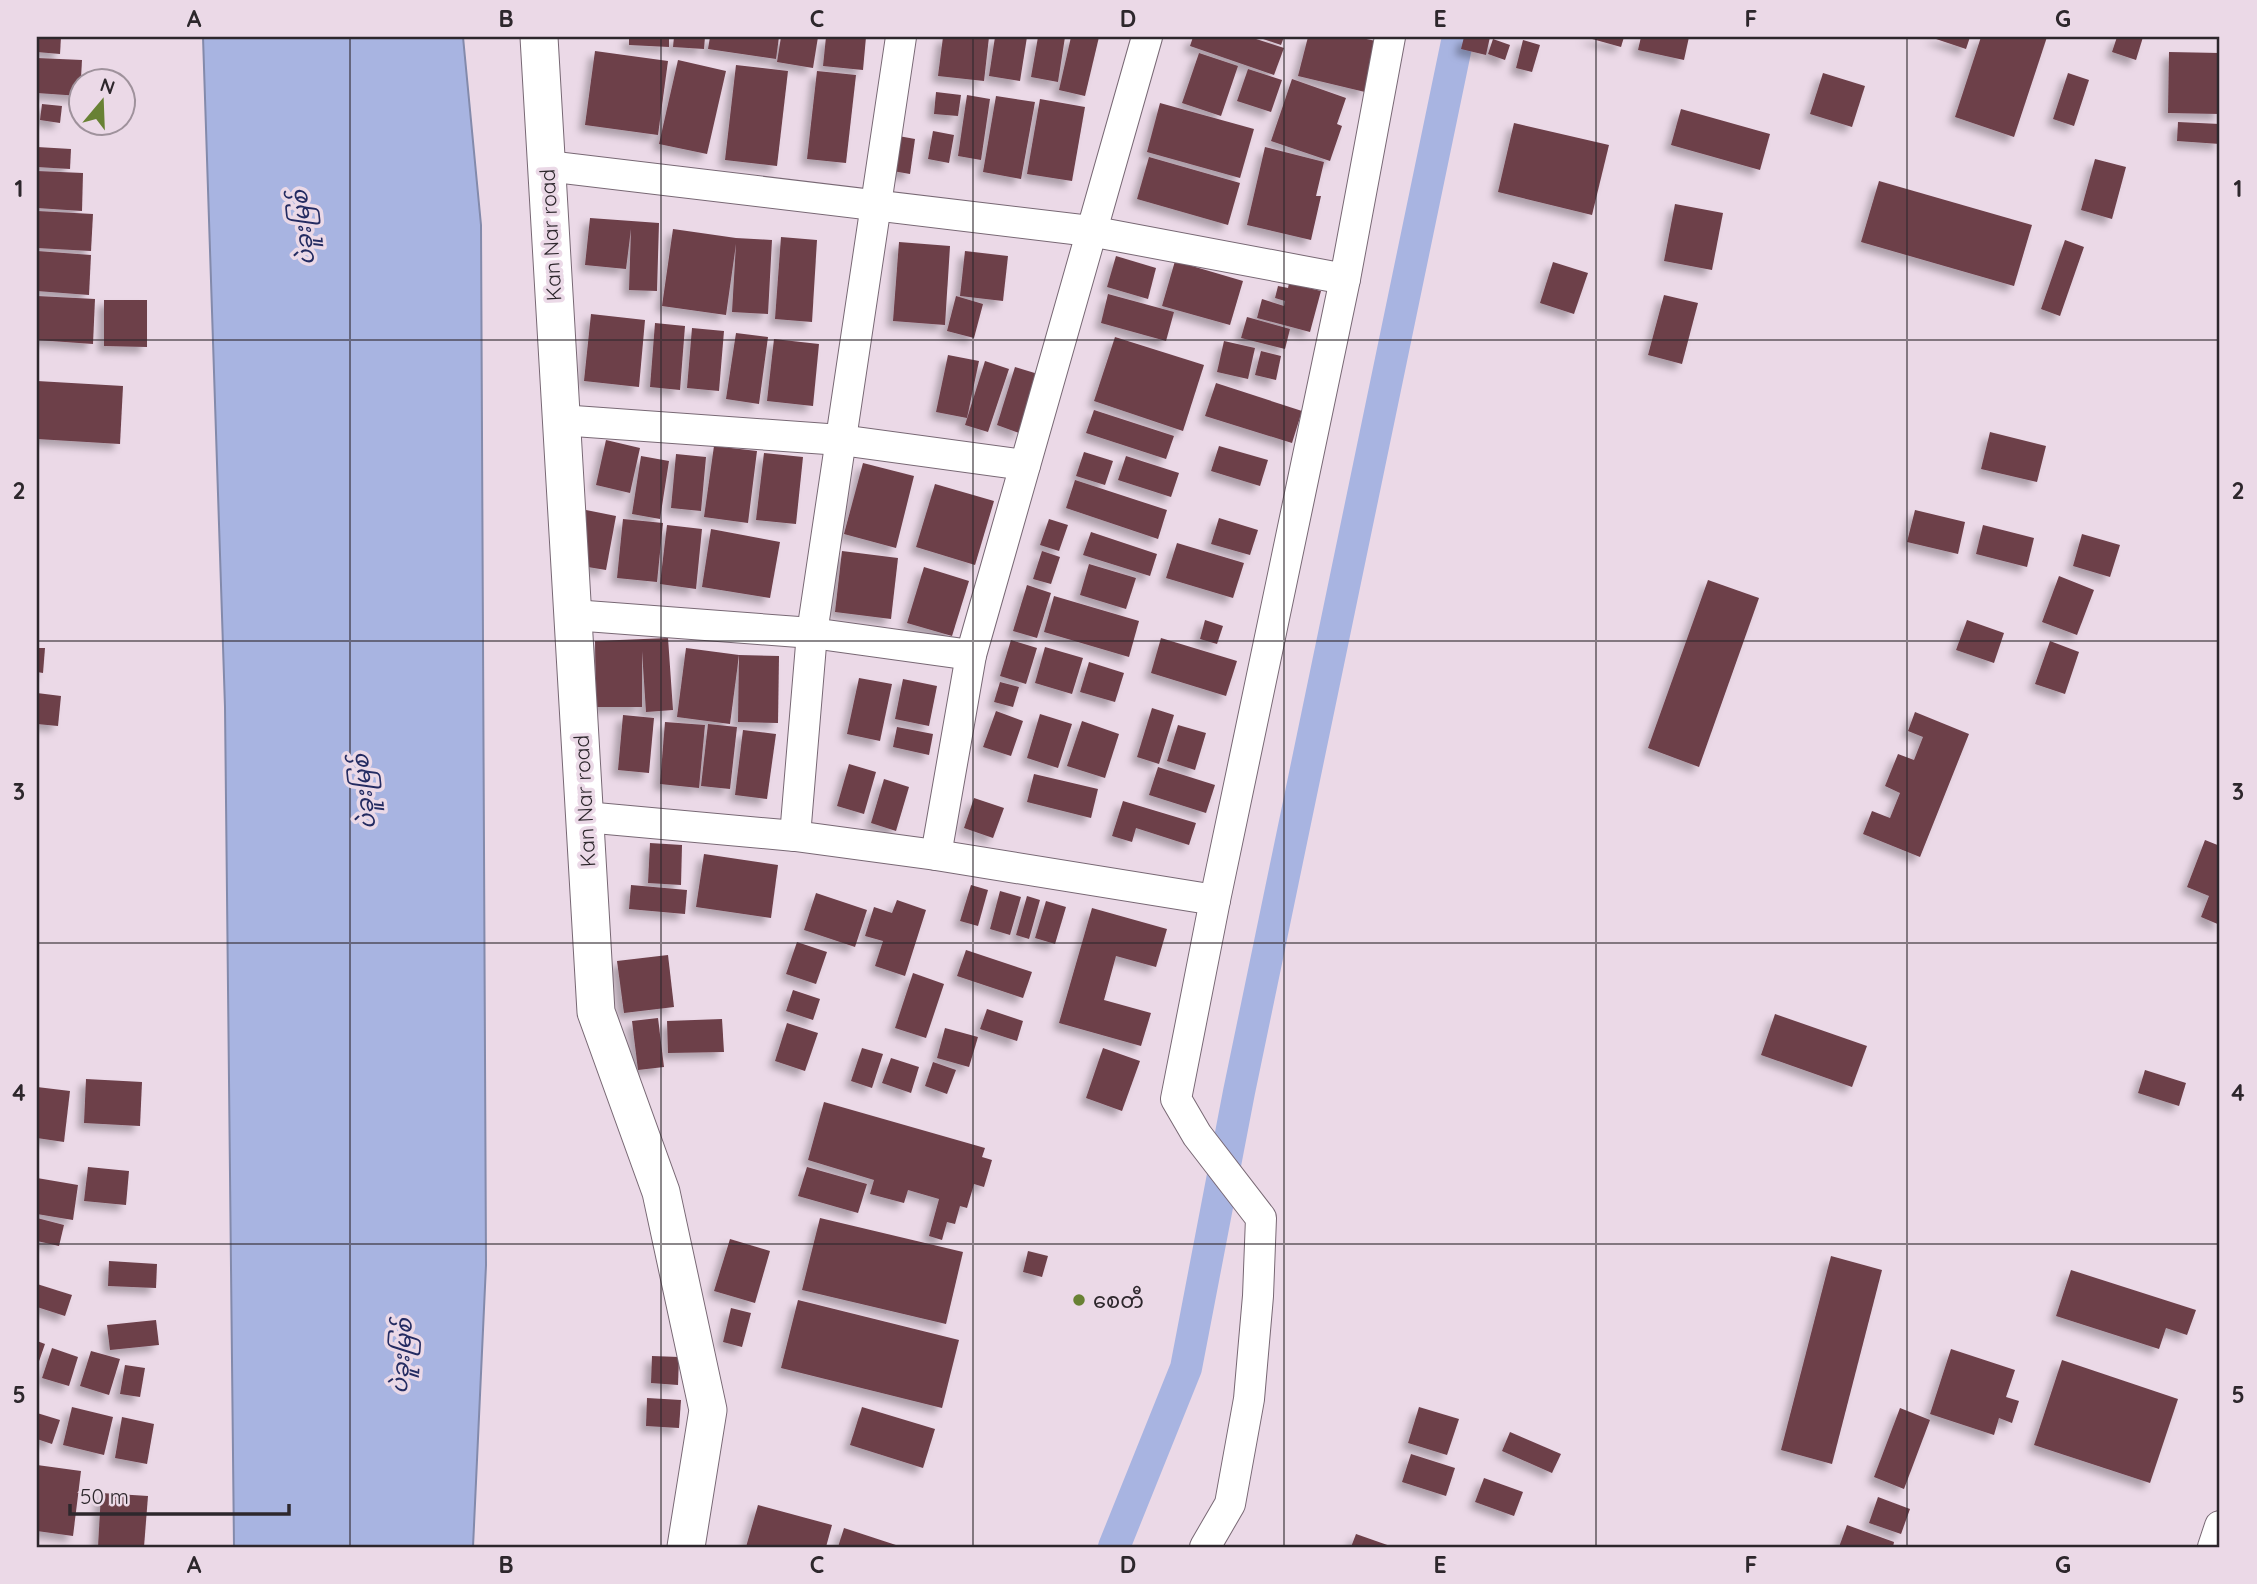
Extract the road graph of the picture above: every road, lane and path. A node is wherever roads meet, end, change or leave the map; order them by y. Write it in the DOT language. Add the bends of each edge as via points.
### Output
graph roads {
  1 [pos="539,37"];
  2 [pos="901,37"];
  3 [pos="1147,37"];
  4 [pos="1390,37"];
  5 [pos="547,166"];
  6 [pos="875,207"];
  7 [pos="1090,231"];
  8 [pos="1345,279"];
  9 [pos="560,419"];
  10 [pos="841,440"];
  11 [pos="1025,465"];
  12 [pos="573,615"];
  13 [pos="812,633"];
  14 [pos="971,655"];
  15 [pos="585,817"];
  16 [pos="795,836"];
  17 [pos="936,855"];
  18 [pos="1215,900"];
  19 [pos="2220,1526"];
  20 [pos="686,1547"];
  21 [pos="1205,1547"];
  22 [pos="2213,1547"];
  1 -- 5 [label="street, Kan Nar road"];
  2 -- 6 [label="street"];
  3 -- 7 [label="street"];
  4 -- 8 [label="street"];
  5 -- 6 [label="street"];
  5 -- 9 [label="street, Kan Nar road"];
  6 -- 7 [label="street"];
  6 -- 10 [label="street"];
  7 -- 8 [label="street"];
  7 -- 11 [label="street"];
  8 -- 18 [label="street"];
  9 -- 10 [label="street"];
  9 -- 12 [label="street, Kan Nar road"];
  10 -- 11 [label="street"];
  10 -- 13 [label="street"];
  11 -- 14 [label="street"];
  12 -- 13 [label="street"];
  12 -- 15 [label="street, Kan Nar road"];
  13 -- 14 [label="street"];
  13 -- 16 [label="street"];
  14 -- 17 [label="street"];
  15 -- 16 [label="street"];
  15 -- 20 [label="street, Kan Nar road" via="596,1012 661,1192 708,1410"];
  16 -- 17 [label="street"];
  17 -- 18 [label="street"];
  18 -- 21 [label="street" via="1176,1099 1197,1135 1261,1218 1249,1399 1230,1504"];
  19 -- 22 [label="street"];
}
